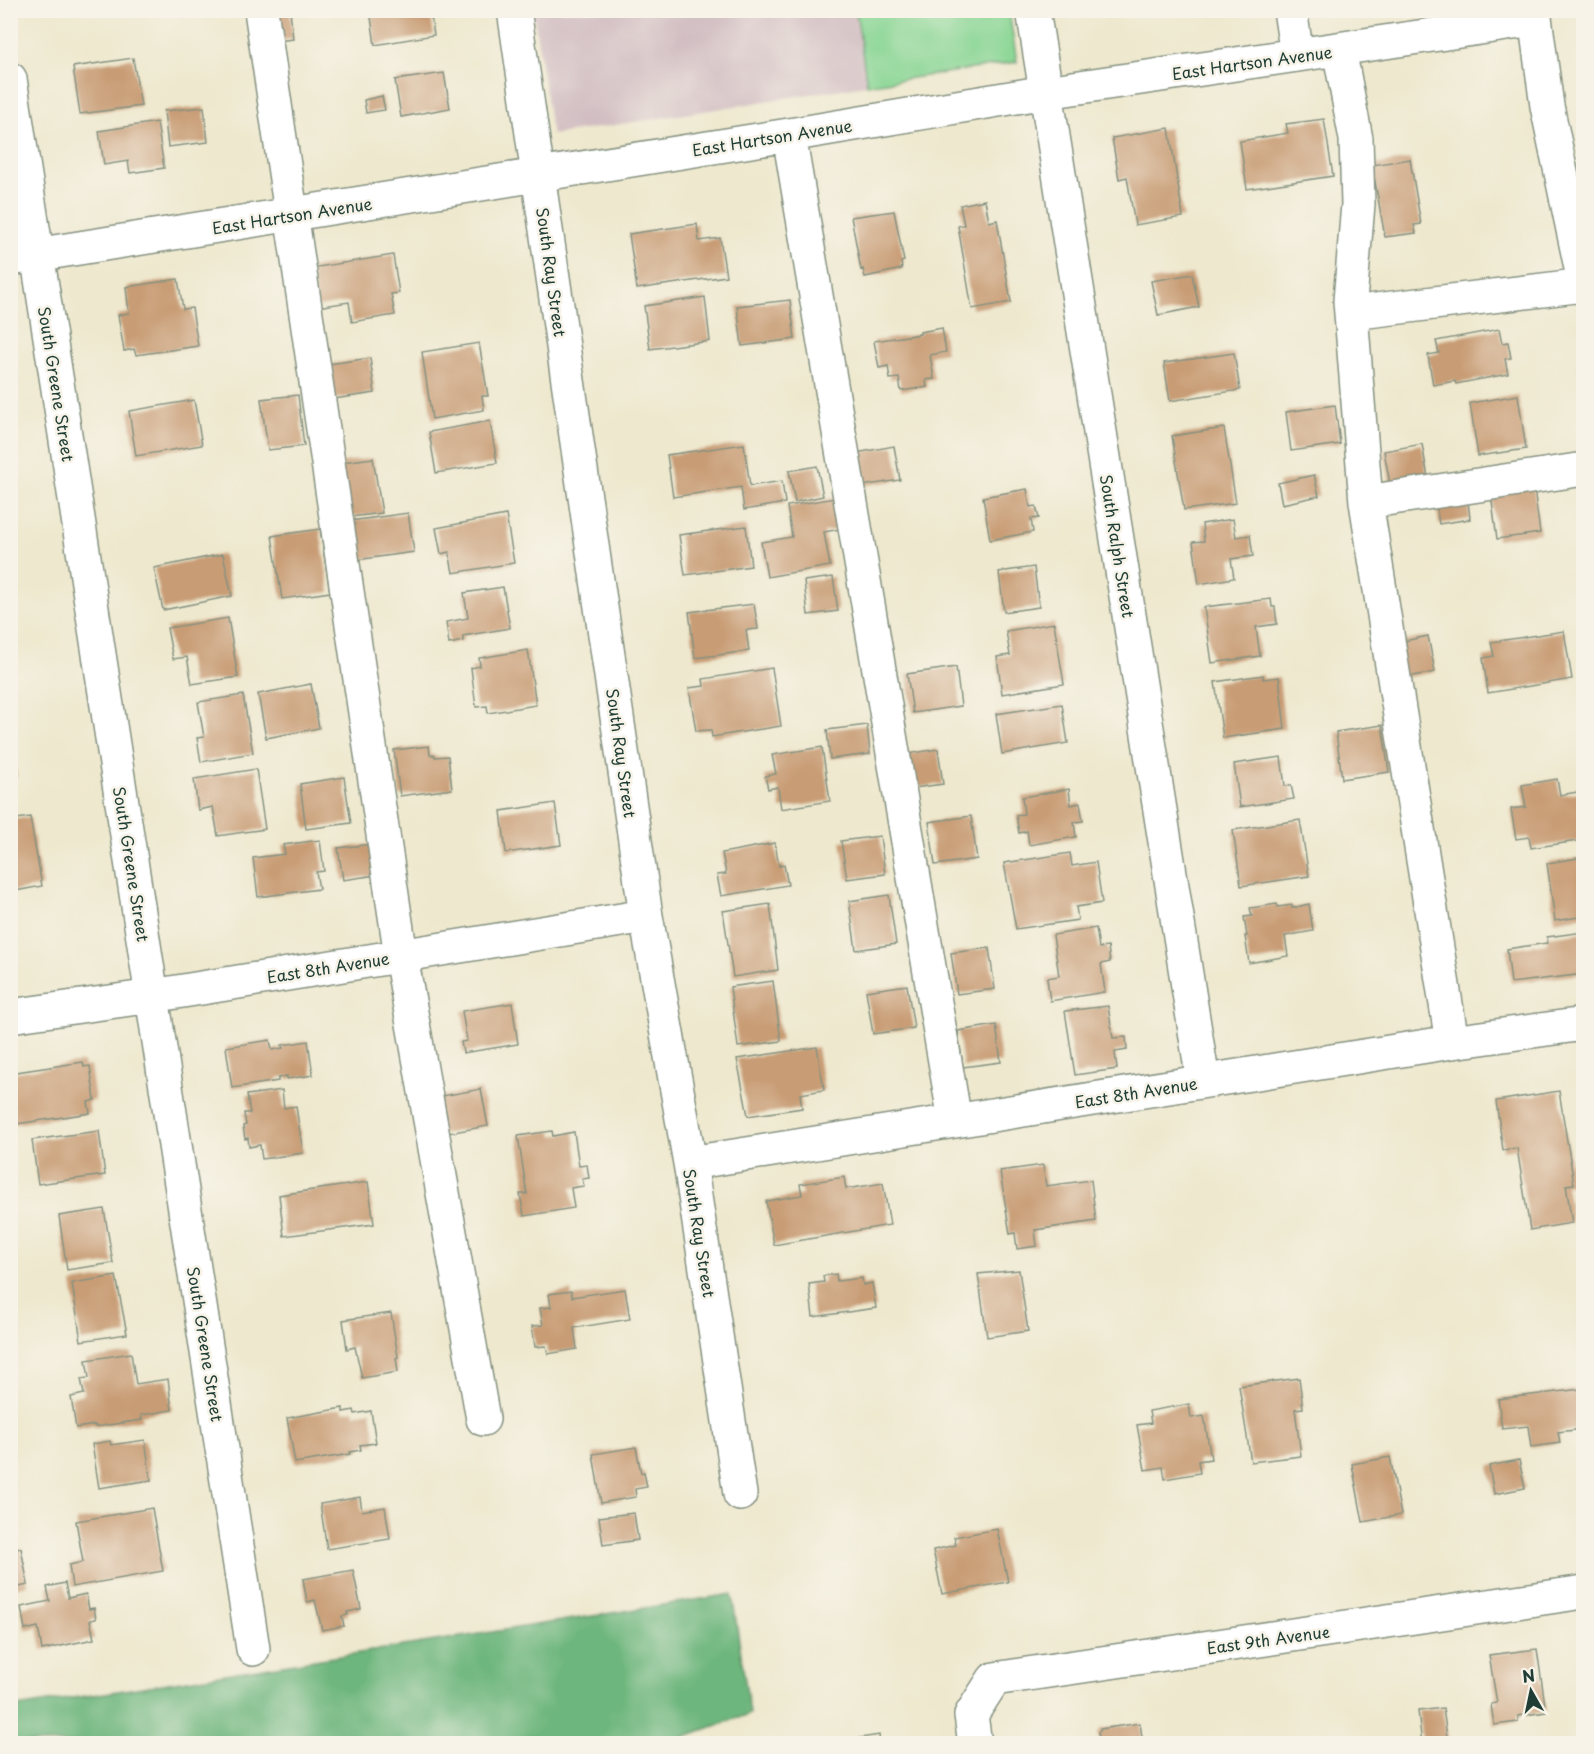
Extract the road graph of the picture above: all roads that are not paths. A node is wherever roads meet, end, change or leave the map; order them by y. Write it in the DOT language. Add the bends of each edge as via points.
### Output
graph roads {
  1 [pos="261,10"];
  2 [pos="514,10"];
  3 [pos="1034,10"];
  4 [pos="1290,10"];
  5 [pos="1534,15"];
  6 [pos="1339,49"];
  7 [pos="1297,55"];
  8 [pos="10,79"];
  9 [pos="1046,92"];
  10 [pos="789,135"];
  11 [pos="538,175"];
  12 [pos="292,215"];
  13 [pos="1580,232"];
  14 [pos="24,257"];
  15 [pos="1584,284"];
  16 [pos="1351,313"];
  17 [pos="1584,469"];
  18 [pos="1366,502"];
  19 [pos="646,916"];
  20 [pos="401,956"];
  21 [pos="152,996"];
  22 [pos="10,1016"];
  23 [pos="1584,1024"];
  24 [pos="1452,1042"];
  25 [pos="1203,1081"];
  26 [pos="955,1121"];
  27 [pos="690,1163"];
  28 [pos="483,1419"];
  29 [pos="740,1494"];
  30 [pos="1584,1592"];
  31 [pos="253,1649"];
  32 [pos="973,1729"];
  1 -- 12 [label="street"];
  2 -- 11 [label="street, South Ray Street"];
  3 -- 9 [label="street, South Ralph Street"];
  4 -- 7 [label="street"];
  5 -- 6 [label="street, East Hartson Avenue"];
  5 -- 13 [label="street" via="1547,106"];
  6 -- 7 [label="street, East Hartson Avenue"];
  6 -- 16 [label="street" via="1356,139 1358,204"];
  7 -- 9 [label="street, East Hartson Avenue"];
  8 -- 14 [label="street, South Greene Street"];
  9 -- 10 [label="street, East Hartson Avenue"];
  9 -- 25 [label="street, South Ralph Street"];
  10 -- 11 [label="street, East Hartson Avenue"];
  10 -- 26 [label="street"];
  11 -- 12 [label="street, East Hartson Avenue"];
  11 -- 19 [label="street, South Ray Street"];
  12 -- 14 [label="street, East Hartson Avenue"];
  12 -- 20 [label="street"];
  13 -- 15 [label="street"];
  14 -- 21 [label="street, South Greene Street"];
  15 -- 16 [label="street"];
  16 -- 18 [label="street"];
  17 -- 18 [label="street"];
  18 -- 24 [label="street"];
  19 -- 20 [label="street, East 8th Avenue"];
  19 -- 27 [label="street, South Ray Street"];
  20 -- 21 [label="street, East 8th Avenue"];
  20 -- 28 [label="street"];
  21 -- 22 [label="street, East 8th Avenue"];
  21 -- 31 [label="street, South Greene Street"];
  23 -- 24 [label="street, East 8th Avenue"];
  24 -- 25 [label="street, East 8th Avenue"];
  25 -- 26 [label="street, East 8th Avenue"];
  26 -- 27 [label="street, East 8th Avenue"];
  27 -- 29 [label="street, South Ray Street"];
  30 -- 32 [label="street, East 9th Avenue" via="994,1679"];
}
